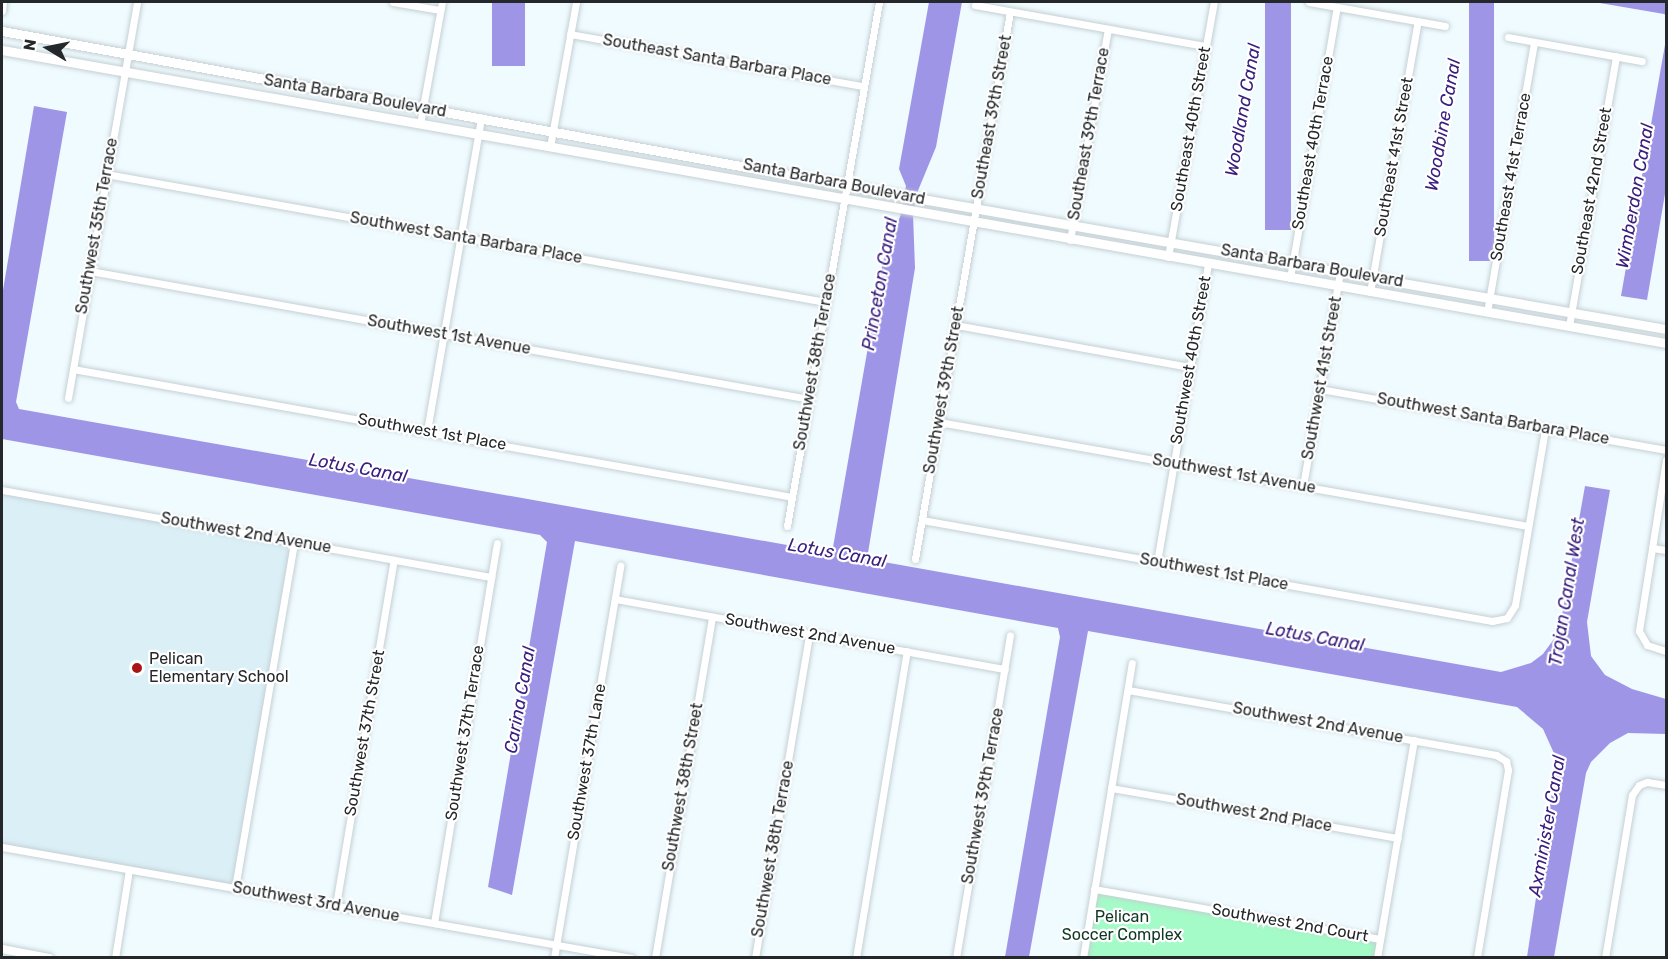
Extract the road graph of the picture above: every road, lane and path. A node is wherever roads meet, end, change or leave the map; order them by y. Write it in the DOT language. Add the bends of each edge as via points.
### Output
graph roads {
  1 [pos="3,2"];
  2 [pos="137,2"];
  3 [pos="393,2"];
  4 [pos="442,2"];
  5 [pos="576,2"];
  6 [pos="879,2"];
  7 [pos="1214,2"];
  8 [pos="1309,2"];
  9 [pos="975,5"];
  10 [pos="1337,7"];
  11 [pos="440,10"];
  12 [pos="2,11"];
  13 [pos="1010,12"];
  14 [pos="1418,21"];
  15 [pos="1445,26"];
  16 [pos="1108,29"];
  17 [pos="2,32"];
  18 [pos="570,34"];
  19 [pos="1508,37"];
  20 [pos="1534,42"];
  21 [pos="1206,46"];
  22 [pos="2,50"];
  23 [pos="127,54"];
  24 [pos="1616,56"];
  25 [pos="1642,61"];
  26 [pos="124,71"];
  27 [pos="273,81"];
  28 [pos="863,86"];
  29 [pos="271,97"];
  30 [pos="423,107"];
  31 [pos="481,118"];
  32 [pos="420,124"];
  33 [pos="553,131"];
  34 [pos="478,134"];
  35 [pos="550,147"];
  36 [pos="690,155"];
  37 [pos="687,171"];
  38 [pos="106,174"];
  39 [pos="847,184"];
  40 [pos="844,198"];
  41 [pos="977,207"];
  42 [pos="973,221"];
  43 [pos="1073,223"];
  44 [pos="460,236"];
  45 [pos="1070,240"];
  46 [pos="1171,241"];
  47 [pos="1168,257"];
  48 [pos="1292,262"];
  49 [pos="1208,264"];
  50 [pos="90,271"];
  51 [pos="1340,271"];
  52 [pos="1372,277"];
  53 [pos="1290,278"];
  54 [pos="1337,286"];
  55 [pos="1370,292"];
  56 [pos="1490,298"];
  57 [pos="825,302"];
  58 [pos="1487,312"];
  59 [pos="1571,312"];
  60 [pos="956,325"];
  61 [pos="1569,326"];
  62 [pos="1666,329"];
  63 [pos="443,334"];
  64 [pos="1666,343"];
  65 [pos="1190,367"];
  66 [pos="73,369"];
  67 [pos="1320,388"];
  68 [pos="68,398"];
  69 [pos="809,399"];
  70 [pos="939,422"];
  71 [pos="1545,429"];
  72 [pos="427,431"];
  73 [pos="1666,450"];
  74 [pos="1666,460"];
  75 [pos="1174,464"];
  76 [pos="1304,486"];
  77 [pos="2,490"];
  78 [pos="792,497"];
  79 [pos="922,520"];
  80 [pos="787,526"];
  81 [pos="1528,526"];
  82 [pos="294,542"];
  83 [pos="497,543"];
  84 [pos="1652,548"];
  85 [pos="1666,550"];
  86 [pos="915,559"];
  87 [pos="394,560"];
  88 [pos="1157,562"];
  89 [pos="620,566"];
  90 [pos="491,577"];
  91 [pos="615,599"];
  92 [pos="712,617"];
  93 [pos="809,634"];
  94 [pos="1010,635"];
  95 [pos="907,651"];
  96 [pos="1666,651"];
  97 [pos="1132,663"];
  98 [pos="1005,669"];
  99 [pos="1128,690"];
  100 [pos="1414,740"];
  101 [pos="1666,785"];
  102 [pos="1111,788"];
  103 [pos="1398,838"];
  104 [pos="2,847"];
  105 [pos="129,870"];
  106 [pos="235,888"];
  107 [pos="1094,889"];
  108 [pos="336,905"];
  109 [pos="434,923"];
  110 [pos="1380,939"];
  111 [pos="556,945"];
  112 [pos="2,949"];
  113 [pos="49,957"];
  114 [pos="115,957"];
  115 [pos="554,957"];
  116 [pos="631,957"];
  117 [pos="655,957"];
  118 [pos="755,957"];
  119 [pos="856,957"];
  120 [pos="956,957"];
  121 [pos="1083,957"];
  122 [pos="1377,957"];
  123 [pos="1477,957"];
  124 [pos="1605,957"];
  1 -- 12 [label="street"];
  2 -- 23 [label="street, Southwest 35th Terrace"];
  3 -- 11 [label="street"];
  4 -- 11 [label="street"];
  5 -- 18 [label="street"];
  6 -- 28 [label="street, Southwest 38th Terrace"];
  7 -- 21 [label="street, Southeast 40th Street"];
  8 -- 10 [label="street"];
  9 -- 13 [label="street"];
  10 -- 14 [label="street"];
  10 -- 48 [label="street, Southeast 40th Terrace"];
  11 -- 30 [label="street"];
  13 -- 16 [label="street"];
  13 -- 41 [label="street, Southeast 39th Street"];
  14 -- 15 [label="street"];
  14 -- 52 [label="street, Southeast 41st Street"];
  16 -- 21 [label="street"];
  16 -- 43 [label="street, Southeast 39th Terrace"];
  17 -- 23 [label="main road, Santa Barbara Boulevard"];
  18 -- 28 [label="street, Southeast Santa Barbara Place"];
  18 -- 33 [label="street"];
  19 -- 20 [label="street"];
  20 -- 24 [label="street"];
  20 -- 56 [label="street, Southeast 41st Terrace"];
  21 -- 46 [label="street, Southeast 40th Street"];
  22 -- 26 [label="main road, Santa Barbara Boulevard"];
  23 -- 26 [label="street, Southwest 35th Terrace"];
  23 -- 27 [label="main road, Santa Barbara Boulevard"];
  24 -- 25 [label="street"];
  24 -- 59 [label="street, Southeast 42nd Street"];
  26 -- 29 [label="main road, Santa Barbara Boulevard"];
  26 -- 38 [label="street, Southwest 35th Terrace"];
  27 -- 29 [label="main road"];
  27 -- 30 [label="main road, Santa Barbara Boulevard"];
  28 -- 39 [label="street, Southwest 38th Terrace"];
  29 -- 32 [label="main road, Santa Barbara Boulevard"];
  30 -- 31 [label="main road, Santa Barbara Boulevard"];
  30 -- 32 [label="street"];
  31 -- 33 [label="main road, Santa Barbara Boulevard"];
  31 -- 34 [label="street"];
  32 -- 34 [label="main road, Santa Barbara Boulevard"];
  33 -- 35 [label="street"];
  33 -- 36 [label="main road, Santa Barbara Boulevard"];
  34 -- 35 [label="main road, Santa Barbara Boulevard"];
  34 -- 44 [label="street"];
  35 -- 37 [label="main road, Santa Barbara Boulevard"];
  36 -- 37 [label="main road"];
  36 -- 39 [label="main road, Santa Barbara Boulevard"];
  37 -- 40 [label="main road, Santa Barbara Boulevard"];
  38 -- 44 [label="street, Southwest Santa Barbara Place"];
  38 -- 50 [label="street, Southwest 35th Terrace"];
  39 -- 40 [label="street, Southwest 38th Terrace"];
  39 -- 41 [label="main road, Santa Barbara Boulevard"];
  40 -- 42 [label="main road, Santa Barbara Boulevard"];
  40 -- 57 [label="street, Southwest 38th Terrace"];
  41 -- 42 [label="street, Southeast 39th Street"];
  41 -- 43 [label="main road, Santa Barbara Boulevard"];
  42 -- 45 [label="main road, Santa Barbara Boulevard"];
  42 -- 60 [label="street, Southwest 39th Street"];
  43 -- 45 [label="street, Southeast 39th Terrace"];
  43 -- 46 [label="main road, Santa Barbara Boulevard"];
  44 -- 57 [label="street, Southwest Santa Barbara Place"];
  44 -- 63 [label="street"];
  45 -- 47 [label="main road, Santa Barbara Boulevard"];
  46 -- 47 [label="street, Southeast 40th Street"];
  46 -- 48 [label="main road, Santa Barbara Boulevard"];
  47 -- 49 [label="main road, Santa Barbara Boulevard"];
  48 -- 51 [label="main road, Santa Barbara Boulevard"];
  48 -- 53 [label="street, Southeast 40th Terrace"];
  49 -- 53 [label="main road, Santa Barbara Boulevard"];
  49 -- 65 [label="street, Southwest 40th Street"];
  50 -- 63 [label="street, Southwest 1st Avenue"];
  50 -- 66 [label="street, Southwest 35th Terrace"];
  51 -- 52 [label="main road, Santa Barbara Boulevard"];
  51 -- 54 [label="street, Southwest 41st Street"];
  52 -- 55 [label="street, Southeast 41st Street"];
  52 -- 56 [label="main road, Santa Barbara Boulevard"];
  53 -- 54 [label="main road, Santa Barbara Boulevard"];
  54 -- 55 [label="main road, Santa Barbara Boulevard"];
  54 -- 67 [label="street, Southwest 41st Street"];
  55 -- 58 [label="main road, Santa Barbara Boulevard"];
  56 -- 58 [label="street, Southeast 41st Terrace"];
  56 -- 59 [label="main road, Santa Barbara Boulevard"];
  57 -- 69 [label="street, Southwest 38th Terrace"];
  58 -- 61 [label="main road, Santa Barbara Boulevard"];
  59 -- 61 [label="street, Southeast 42nd Street"];
  59 -- 62 [label="main road, Santa Barbara Boulevard"];
  60 -- 65 [label="street"];
  60 -- 70 [label="street, Southwest 39th Street"];
  61 -- 64 [label="main road, Santa Barbara Boulevard"];
  63 -- 69 [label="street, Southwest 1st Avenue"];
  63 -- 72 [label="street"];
  65 -- 75 [label="street, Southwest 40th Street"];
  66 -- 68 [label="street, Southwest 35th Terrace"];
  66 -- 72 [label="street, Southwest 1st Place"];
  67 -- 71 [label="street, Southwest Santa Barbara Place"];
  67 -- 76 [label="street, Southwest 41st Street"];
  69 -- 78 [label="street, Southwest 38th Terrace"];
  70 -- 75 [label="street, Southwest 1st Avenue"];
  70 -- 79 [label="street, Southwest 39th Street"];
  71 -- 73 [label="street, Southwest Santa Barbara Place"];
  71 -- 81 [label="street"];
  72 -- 78 [label="street, Southwest 1st Place"];
  74 -- 84 [label="street"];
  75 -- 76 [label="street, Southwest 1st Avenue"];
  75 -- 88 [label="street, Southwest 40th Street"];
  76 -- 81 [label="street, Southwest 1st Avenue"];
  77 -- 82 [label="street, Southwest 2nd Avenue"];
  78 -- 80 [label="street, Southwest 38th Terrace"];
  79 -- 86 [label="street, Southwest 39th Street"];
  79 -- 88 [label="street, Southwest 1st Place"];
  81 -- 88 [label="street, Southwest 1st Place" via="1515,605 1507,618 1492,621"];
  82 -- 87 [label="street, Southwest 2nd Avenue"];
  82 -- 106 [label="street"];
  83 -- 90 [label="street, Southwest 37th Terrace"];
  84 -- 85 [label="street"];
  84 -- 96 [label="street" via="1639,622 1641,638"];
  87 -- 90 [label="street, Southwest 2nd Avenue"];
  87 -- 108 [label="street, Southwest 37th Street"];
  89 -- 91 [label="street, Southwest 37th Lane"];
  90 -- 109 [label="street, Southwest 37th Terrace"];
  91 -- 92 [label="street, Southwest 2nd Avenue"];
  91 -- 111 [label="street, Southwest 37th Lane"];
  92 -- 93 [label="street, Southwest 2nd Avenue"];
  92 -- 117 [label="street, Southwest 38th Street"];
  93 -- 95 [label="street, Southwest 2nd Avenue"];
  93 -- 118 [label="street, Southwest 38th Terrace"];
  94 -- 98 [label="street, Southwest 39th Terrace"];
  95 -- 98 [label="street, Southwest 2nd Avenue"];
  95 -- 119 [label="street"];
  97 -- 99 [label="street"];
  98 -- 120 [label="street, Southwest 39th Terrace"];
  99 -- 100 [label="street, Southwest 2nd Avenue"];
  99 -- 102 [label="street"];
  100 -- 103 [label="street"];
  100 -- 123 [label="street, Southwest 2nd Avenue" via="1496,755 1506,761 1508,770"];
  101 -- 124 [label="street" via="1639,785 1632,795"];
  102 -- 103 [label="street, Southwest 2nd Place"];
  102 -- 107 [label="street"];
  103 -- 110 [label="street"];
  104 -- 105 [label="street, Southwest 3rd Avenue"];
  105 -- 106 [label="street, Southwest 3rd Avenue"];
  105 -- 114 [label="street"];
  106 -- 108 [label="street, Southwest 3rd Avenue"];
  107 -- 110 [label="street, Southwest 2nd Court"];
  107 -- 121 [label="street"];
  108 -- 109 [label="street, Southwest 3rd Avenue"];
  109 -- 111 [label="street, Southwest 3rd Avenue"];
  110 -- 122 [label="street"];
  111 -- 115 [label="street, Southwest 37th Lane"];
  111 -- 116 [label="street, Southwest 3rd Avenue"];
  112 -- 113 [label="street"];
}
